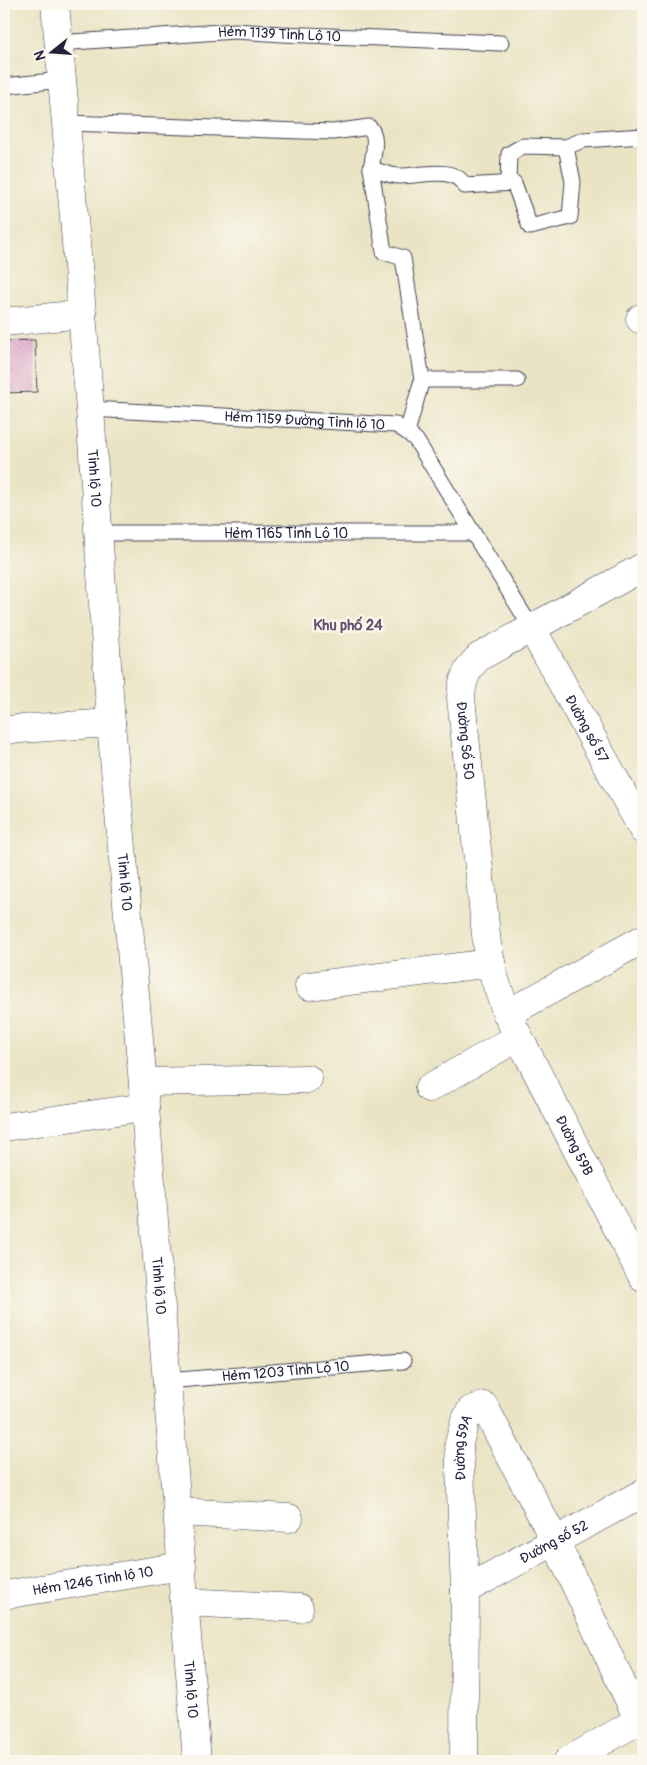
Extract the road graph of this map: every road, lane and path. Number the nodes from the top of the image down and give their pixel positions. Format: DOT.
graph roads {
  1 [pos="55,4"];
  2 [pos="58,43"];
  3 [pos="501,43"];
  4 [pos="62,80"];
  5 [pos="4,86"];
  6 [pos="66,123"];
  7 [pos="643,136"];
  8 [pos="566,147"];
  9 [pos="372,168"];
  10 [pos="508,182"];
  11 [pos="82,314"];
  12 [pos="4,322"];
  13 [pos="422,380"];
  14 [pos="517,380"];
  15 [pos="90,410"];
  16 [pos="407,432"];
  17 [pos="98,533"];
  18 [pos="473,533"];
  19 [pos="643,567"];
  20 [pos="531,627"];
  21 [pos="111,723"];
  22 [pos="4,730"];
  23 [pos="641,819"];
  24 [pos="643,939"];
  25 [pos="491,963"];
  26 [pos="309,986"];
  27 [pos="513,1025"];
  28 [pos="308,1079"];
  29 [pos="428,1088"];
  30 [pos="144,1094"];
  31 [pos="4,1127"];
  32 [pos="643,1278"];
  33 [pos="403,1361"];
  34 [pos="167,1381"];
  35 [pos="643,1493"];
  36 [pos="178,1512"];
  37 [pos="289,1518"];
  38 [pos="556,1541"];
  39 [pos="182,1566"];
  40 [pos="465,1590"];
  41 [pos="4,1595"];
  42 [pos="184,1602"];
  43 [pos="299,1608"];
  44 [pos="641,1719"];
  45 [pos="196,1761"];
  46 [pos="464,1761"];
  47 [pos="568,1761"];
  1 -- 2 [label="street, Tỉnh lộ 10"];
  2 -- 3 [label="lane, Hẻm 1139 Tỉnh Lộ 10"];
  2 -- 4 [label="street, Tỉnh lộ 10"];
  4 -- 5 [label="lane"];
  4 -- 6 [label="street, Tỉnh lộ 10"];
  6 -- 9 [label="lane"];
  6 -- 11 [label="street, Tỉnh lộ 10"];
  7 -- 8 [label="lane"];
  8 -- 10 [label="lane"];
  8 -- 10 [label="lane"];
  9 -- 10 [label="lane"];
  9 -- 13 [label="lane"];
  11 -- 12 [label="street"];
  11 -- 15 [label="street, Tỉnh lộ 10"];
  13 -- 14 [label="lane"];
  13 -- 16 [label="lane"];
  15 -- 16 [label="lane, Hẻm 1159 Đường Tỉnh lộ 10"];
  15 -- 17 [label="street, Tỉnh lộ 10"];
  16 -- 18 [label="lane"];
  17 -- 18 [label="lane, Hẻm 1165 Tỉnh Lộ 10"];
  17 -- 21 [label="street, Tỉnh lộ 10"];
  18 -- 20 [label="lane"];
  19 -- 20 [label="street, Đường Số 50"];
  20 -- 23 [label="street, Đường số 57"];
  20 -- 25 [label="street, Đường Số 50"];
  21 -- 22 [label="street"];
  21 -- 30 [label="street, Tỉnh lộ 10"];
  24 -- 27 [label="street"];
  25 -- 26 [label="street"];
  25 -- 27 [label="street, Đường Số 50"];
  27 -- 29 [label="street"];
  27 -- 32 [label="street, Đường 59B"];
  28 -- 30 [label="street"];
  30 -- 31 [label="street"];
  30 -- 34 [label="street, Tỉnh lộ 10"];
  33 -- 34 [label="lane, Hẻm 1203 Tỉnh Lộ 10"];
  34 -- 36 [label="street, Tỉnh lộ 10"];
  35 -- 38 [label="street, Đường số 52"];
  36 -- 37 [label="street"];
  36 -- 39 [label="street, Tỉnh lộ 10"];
  38 -- 40 [label="street, Đường số 52"];
  38 -- 40 [label="street, Đường 59A"];
  38 -- 44 [label="street, Đường 59A"];
  39 -- 41 [label="street, Hẻm 1246 Tỉnh lộ 10"];
  39 -- 42 [label="street, Tỉnh lộ 10"];
  40 -- 46 [label="street, Đường 59A"];
  42 -- 43 [label="street"];
  42 -- 45 [label="street, Tỉnh lộ 10"];
  44 -- 47 [label="street"];
}
